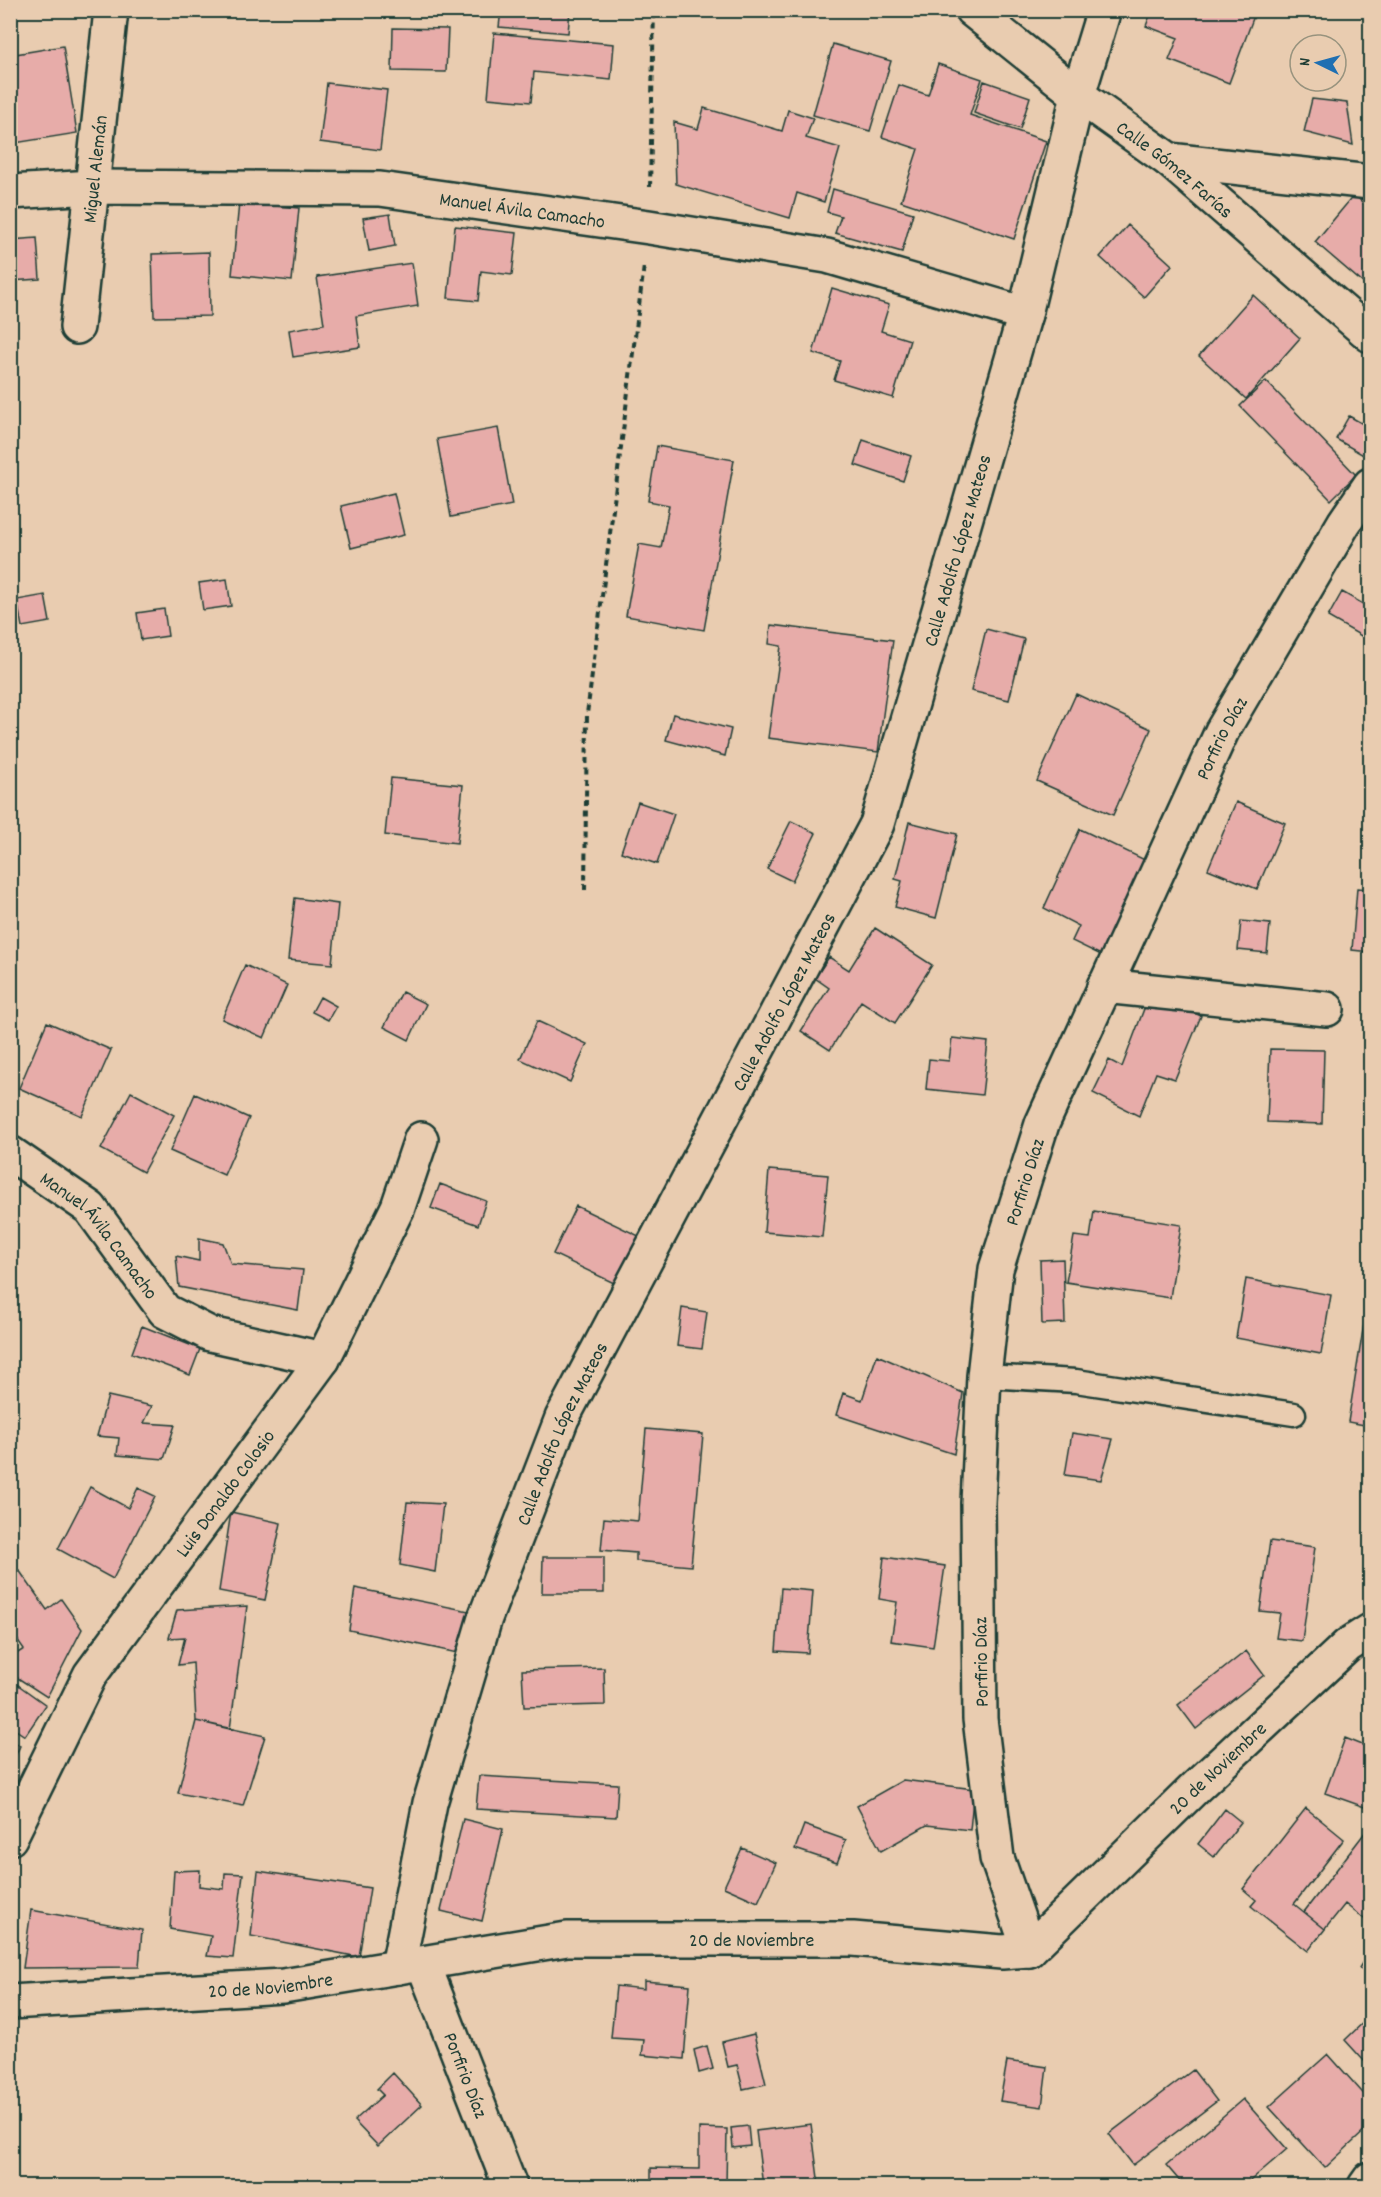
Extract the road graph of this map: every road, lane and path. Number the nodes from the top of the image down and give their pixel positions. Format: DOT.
graph roads {
  1 [pos="111,10"];
  2 [pos="654,10"];
  3 [pos="972,10"];
  4 [pos="1104,10"];
  5 [pos="1078,95"];
  6 [pos="1169,160"];
  7 [pos="1371,182"];
  8 [pos="93,187"];
  9 [pos="10,192"];
  10 [pos="649,227"];
  11 [pos="1025,314"];
  12 [pos="77,327"];
  13 [pos="1371,335"];
  14 [pos="1371,485"];
  15 [pos="585,890"];
  16 [pos="1104,986"];
  17 [pos="1327,1009"];
  18 [pos="421,1139"];
  19 [pos="10,1153"];
  20 [pos="323,1359"];
  21 [pos="984,1376"];
  22 [pos="1294,1414"];
  23 [pos="1371,1631"];
  24 [pos="10,1838"];
  25 [pos="1029,1950"];
  26 [pos="411,1965"];
  27 [pos="10,2002"];
  28 [pos="1371,2179"];
  29 [pos="510,2187"];
  30 [pos="1365,2187"];
  1 -- 8 [label="street, Miguel Alemán"];
  2 -- 10 [label="path"];
  3 -- 5 [label="street, Calle Gómez Farías"];
  4 -- 5 [label="street, Calle Adolfo López Mateos"];
  5 -- 6 [label="street, Calle Gómez Farías"];
  5 -- 11 [label="street, Calle Adolfo López Mateos"];
  6 -- 7 [label="street"];
  6 -- 13 [label="street, Calle Gómez Farías"];
  8 -- 9 [label="street, Manuel Ávila Camacho"];
  8 -- 10 [label="street, Manuel Ávila Camacho"];
  8 -- 12 [label="street, Miguel Alemán"];
  10 -- 11 [label="street, Manuel Ávila Camacho"];
  10 -- 15 [label="path"];
  11 -- 26 [label="street, Calle Adolfo López Mateos"];
  14 -- 16 [label="street, Porfirio Díaz"];
  16 -- 17 [label="street"];
  16 -- 21 [label="street, Porfirio Díaz"];
  18 -- 20 [label="street, Luis Donaldo Colosio"];
  19 -- 20 [label="street, Manuel Ávila Camacho"];
  20 -- 24 [label="street, Luis Donaldo Colosio"];
  21 -- 22 [label="lane"];
  21 -- 25 [label="street, Porfirio Díaz"];
  23 -- 25 [label="street, 20 de Noviembre"];
  25 -- 26 [label="street, 20 de Noviembre"];
  26 -- 27 [label="street, 20 de Noviembre"];
  26 -- 29 [label="street, Porfirio Díaz"];
  28 -- 30 [label="street"];
}
